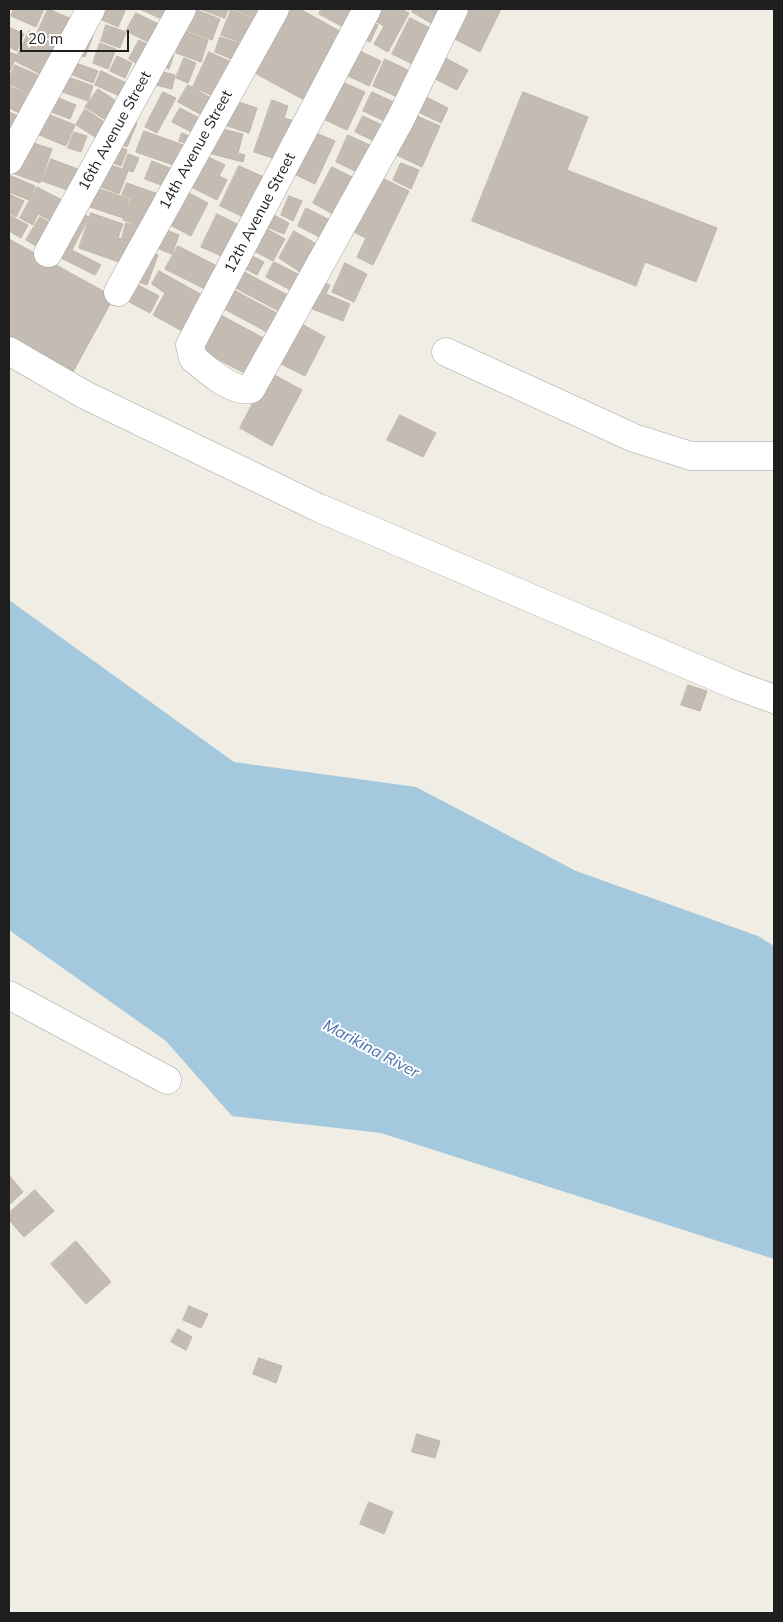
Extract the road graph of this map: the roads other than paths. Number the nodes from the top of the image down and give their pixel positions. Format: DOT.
graph roads {
  1 [pos="91,9"];
  2 [pos="182,9"];
  3 [pos="275,9"];
  4 [pos="367,9"];
  5 [pos="454,9"];
  6 [pos="9,160"];
  7 [pos="48,253"];
  8 [pos="118,292"];
  9 [pos="9,350"];
  10 [pos="446,352"];
  11 [pos="774,456"];
  12 [pos="774,699"];
  13 [pos="9,995"];
  14 [pos="167,1080"];
  1 -- 6 [label="street"];
  2 -- 7 [label="street, 16th Avenue Street"];
  3 -- 8 [label="street, 14th Avenue Street"];
  4 -- 5 [label="street, 12th Avenue Street"];
  9 -- 12 [label="street"];
  10 -- 11 [label="street"];
  13 -- 14 [label="street"];
}
